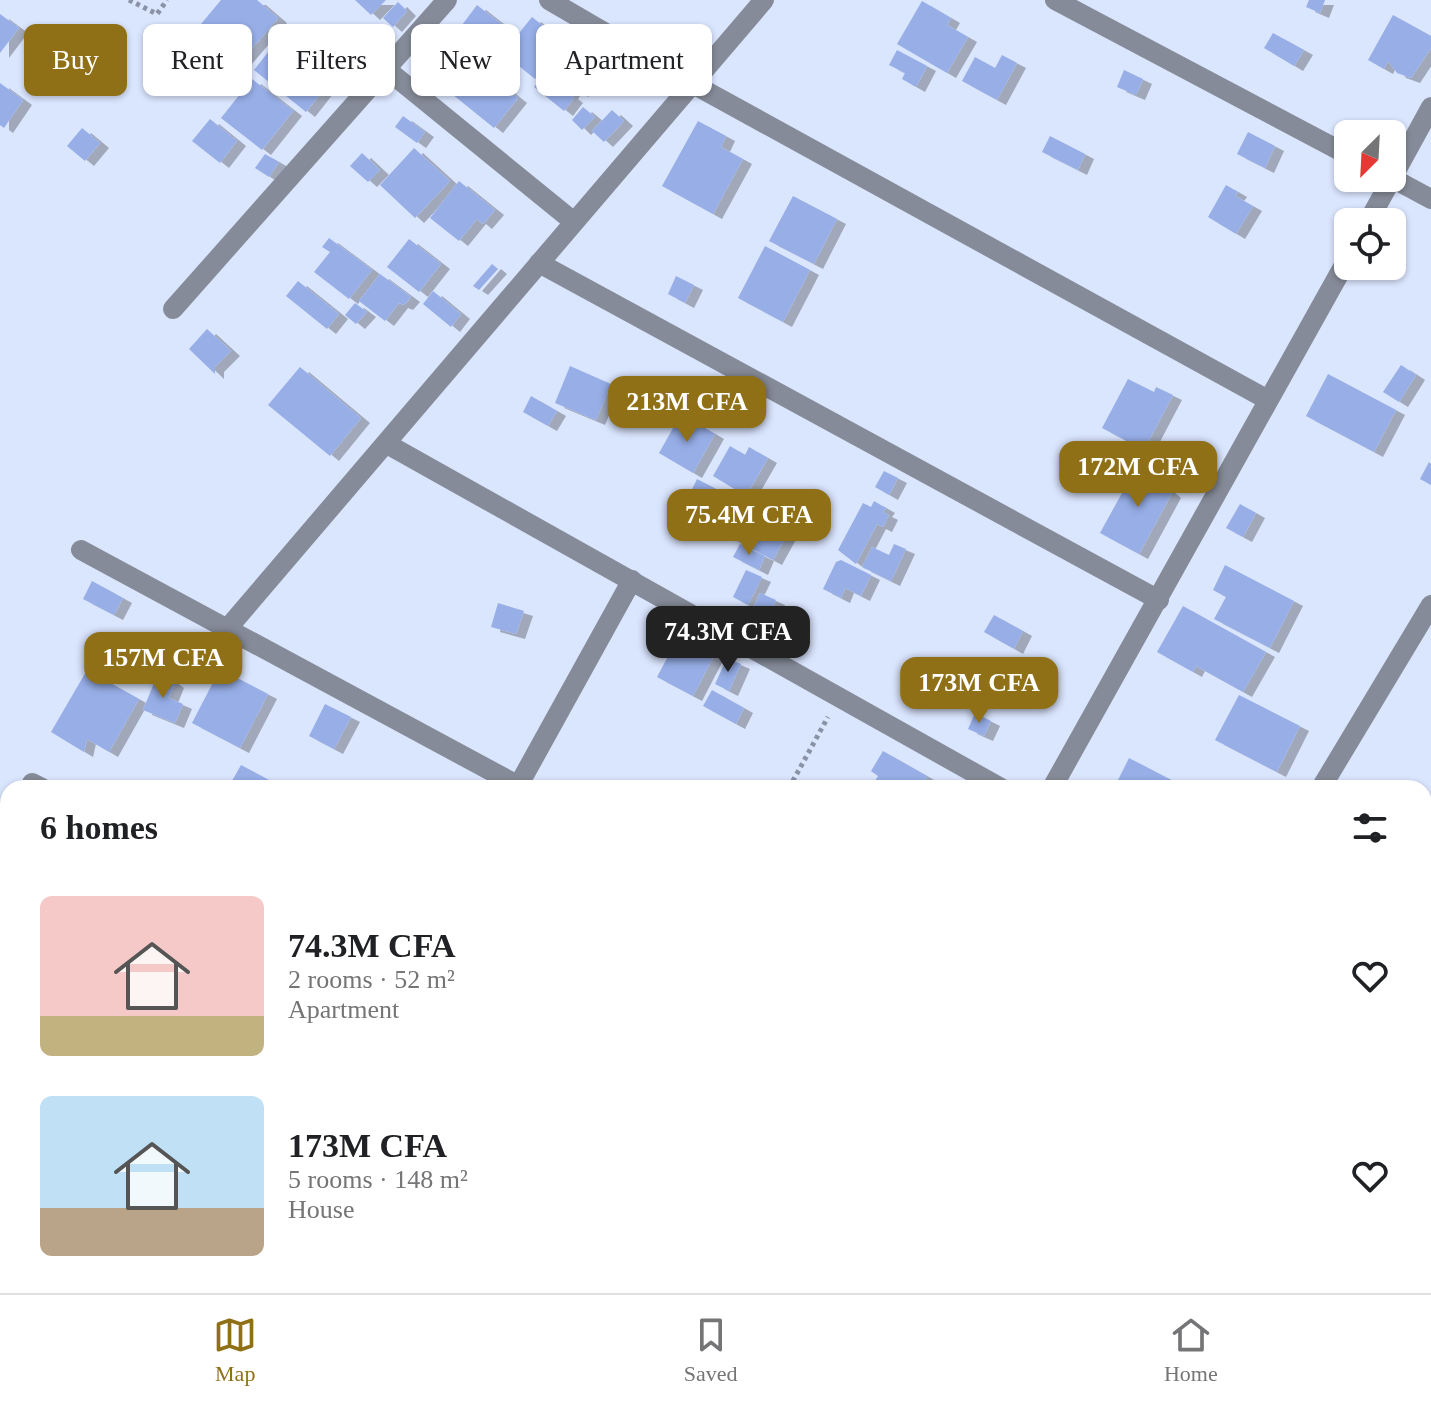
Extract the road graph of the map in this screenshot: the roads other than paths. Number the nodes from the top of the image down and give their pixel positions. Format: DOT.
graph roads {
  1 [pos="447,0"];
  2 [pos="549,0"];
  3 [pos="764,0"];
  4 [pos="1055,0"];
  5 [pos="590,24"];
  6 [pos="395,59"];
  7 [pos="712,62"];
  8 [pos="395,76"];
  9 [pos="712,94"];
  10 [pos="362,96"];
  11 [pos="683,96"];
  12 [pos="1431,107"];
  13 [pos="1334,148"];
  14 [pos="1406,153"];
  15 [pos="1406,186"];
  16 [pos="1431,199"];
  17 [pos="574,222"];
  18 [pos="539,263"];
  19 [pos="1336,280"];
  20 [pos="173,309"];
  21 [pos="1268,400"];
  22 [pos="387,444"];
  23 [pos="81,550"];
  24 [pos="632,580"];
  25 [pos="1159,600"];
  26 [pos="1431,605"];
  27 [pos="227,629"];
  28 [pos="505,780"];
  29 [pos="522,780"];
  30 [pos="987,780"];
  31 [pos="1057,780"];
  32 [pos="1326,780"];
  1 -- 6 [label="street"];
  2 -- 5 [label="street"];
  3 -- 7 [label="street"];
  4 -- 13 [label="street"];
  8 -- 17 [label="street"];
  9 -- 21 [label="street"];
  10 -- 20 [label="street"];
  11 -- 17 [label="street"];
  12 -- 14 [label="street"];
  15 -- 16 [label="street"];
  17 -- 18 [label="street"];
  18 -- 22 [label="street"];
  18 -- 25 [label="street"];
  19 -- 21 [label="street"];
  21 -- 25 [label="street"];
  22 -- 24 [label="street"];
  22 -- 27 [label="street"];
  23 -- 27 [label="street"];
  24 -- 29 [label="street"];
  24 -- 30 [label="street"];
  25 -- 31 [label="street"];
  26 -- 32 [label="street"];
  27 -- 28 [label="street"];
}
